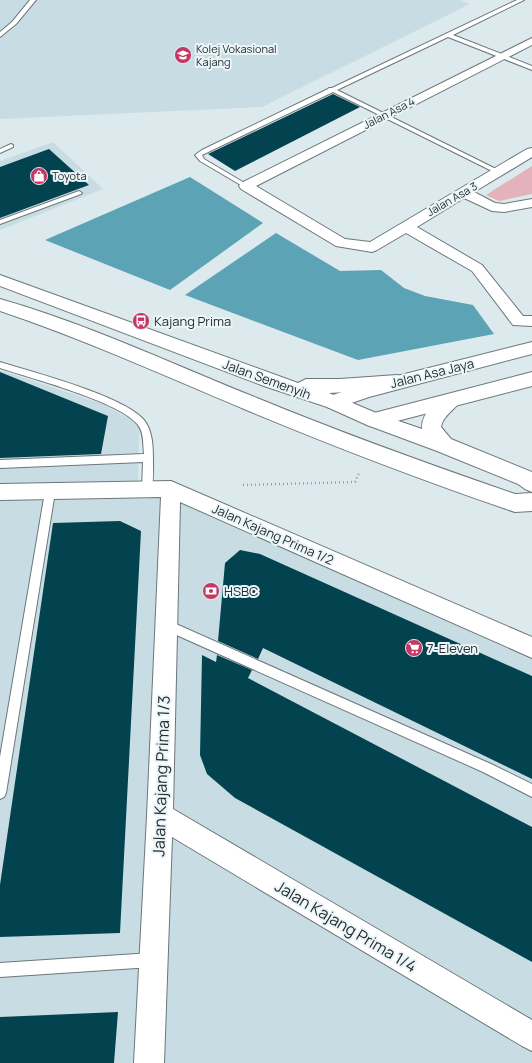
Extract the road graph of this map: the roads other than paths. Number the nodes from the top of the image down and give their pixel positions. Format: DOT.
graph roads {
  1 [pos="33,0"];
  2 [pos="521,0"];
  3 [pos="0,35"];
  4 [pos="449,35"];
  5 [pos="532,41"];
  6 [pos="502,56"];
  7 [pos="532,68"];
  8 [pos="331,89"];
  9 [pos="384,116"];
  10 [pos="11,146"];
  11 [pos="0,151"];
  12 [pos="532,152"];
  13 [pos="498,172"];
  14 [pos="246,186"];
  15 [pos="463,192"];
  16 [pos="79,193"];
  17 [pos="532,203"];
  18 [pos="0,222"];
  19 [pos="405,226"];
  20 [pos="0,280"];
  21 [pos="0,305"];
  22 [pos="0,315"];
  23 [pos="48,320"];
  24 [pos="530,321"];
  25 [pos="532,348"];
  26 [pos="0,365"];
  27 [pos="532,379"];
  28 [pos="271,381"];
  29 [pos="397,382"];
  30 [pos="451,400"];
  31 [pos="334,402"];
  32 [pos="287,419"];
  33 [pos="374,420"];
  34 [pos="344,424"];
  35 [pos="444,445"];
  36 [pos="383,456"];
  37 [pos="148,458"];
  38 [pos="0,464"];
  39 [pos="532,483"];
  40 [pos="147,489"];
  41 [pos="171,489"];
  42 [pos="0,492"];
  43 [pos="50,492"];
  44 [pos="532,502"];
  45 [pos="167,625"];
  46 [pos="532,648"];
  47 [pos="532,791"];
  48 [pos="0,793"];
  49 [pos="160,816"];
  50 [pos="154,960"];
  51 [pos="0,970"];
  52 [pos="532,1036"];
  53 [pos="149,1063"];
  1 -- 3 [label="lane"];
  2 -- 4 [label="lane"];
  4 -- 6 [label="lane"];
  4 -- 8 [label="lane"];
  5 -- 6 [label="street, Jalan Asa 4"];
  6 -- 7 [label="lane"];
  6 -- 9 [label="street, Jalan Asa 4"];
  8 -- 9 [label="lane"];
  8 -- 14 [label="lane"];
  9 -- 13 [label="lane"];
  9 -- 14 [label="street, Jalan Asa 4"];
  10 -- 11 [label="lane"];
  12 -- 13 [label="street, Jalan Asa 3"];
  13 -- 15 [label="street, Jalan Asa 3"];
  14 -- 19 [label="street, Jalan Asa 3"];
  15 -- 17 [label="street"];
  15 -- 19 [label="street, Jalan Asa 3"];
  16 -- 18 [label="lane"];
  19 -- 24 [label="street"];
  20 -- 28 [label="main road, Jalan Semenyih"];
  21 -- 23 [label="main road, Jalan Semenyih"];
  22 -- 23 [label="main road"];
  23 -- 32 [label="main road, Jalan Semenyih"];
  25 -- 29 [label="main road, Jalan Asa Jaya"];
  26 -- 37 [label="lane"];
  27 -- 30 [label="main road"];
  28 -- 29 [label="main road"];
  28 -- 31 [label="main road, Jalan Semenyih"];
  29 -- 31 [label="main road, Jalan Asa Jaya"];
  30 -- 33 [label="main road"];
  30 -- 35 [label="main road"];
  31 -- 33 [label="main road, Jalan Semenyih"];
  31 -- 34 [label="main road"];
  32 -- 34 [label="main road"];
  32 -- 36 [label="main road, Jalan Semenyih"];
  33 -- 34 [label="main road"];
  33 -- 35 [label="main road, Jalan Semenyih"];
  34 -- 36 [label="main road"];
  35 -- 39 [label="main road, Jalan Semenyih"];
  36 -- 44 [label="main road, Jalan Semenyih"];
  37 -- 38 [label="lane"];
  37 -- 40 [label="lane"];
  40 -- 41 [label="street, Jalan Kajang Prima 1/2"];
  40 -- 43 [label="street, Jalan Kajang Prima 1/2"];
  41 -- 45 [label="street, Jalan Kajang Prima 1/3"];
  41 -- 46 [label="street, Jalan Kajang Prima 1/2"];
  42 -- 43 [label="street, Jalan Kajang Prima 1/2"];
  43 -- 48 [label="lane"];
  45 -- 47 [label="lane"];
  45 -- 49 [label="street, Jalan Kajang Prima 1/3"];
  49 -- 50 [label="street, Jalan Kajang Prima 1/3"];
  49 -- 52 [label="street, Jalan Kajang Prima 1/4"];
  50 -- 51 [label="lane"];
  50 -- 53 [label="street, Jalan Kajang Prima 1/3"];
}
